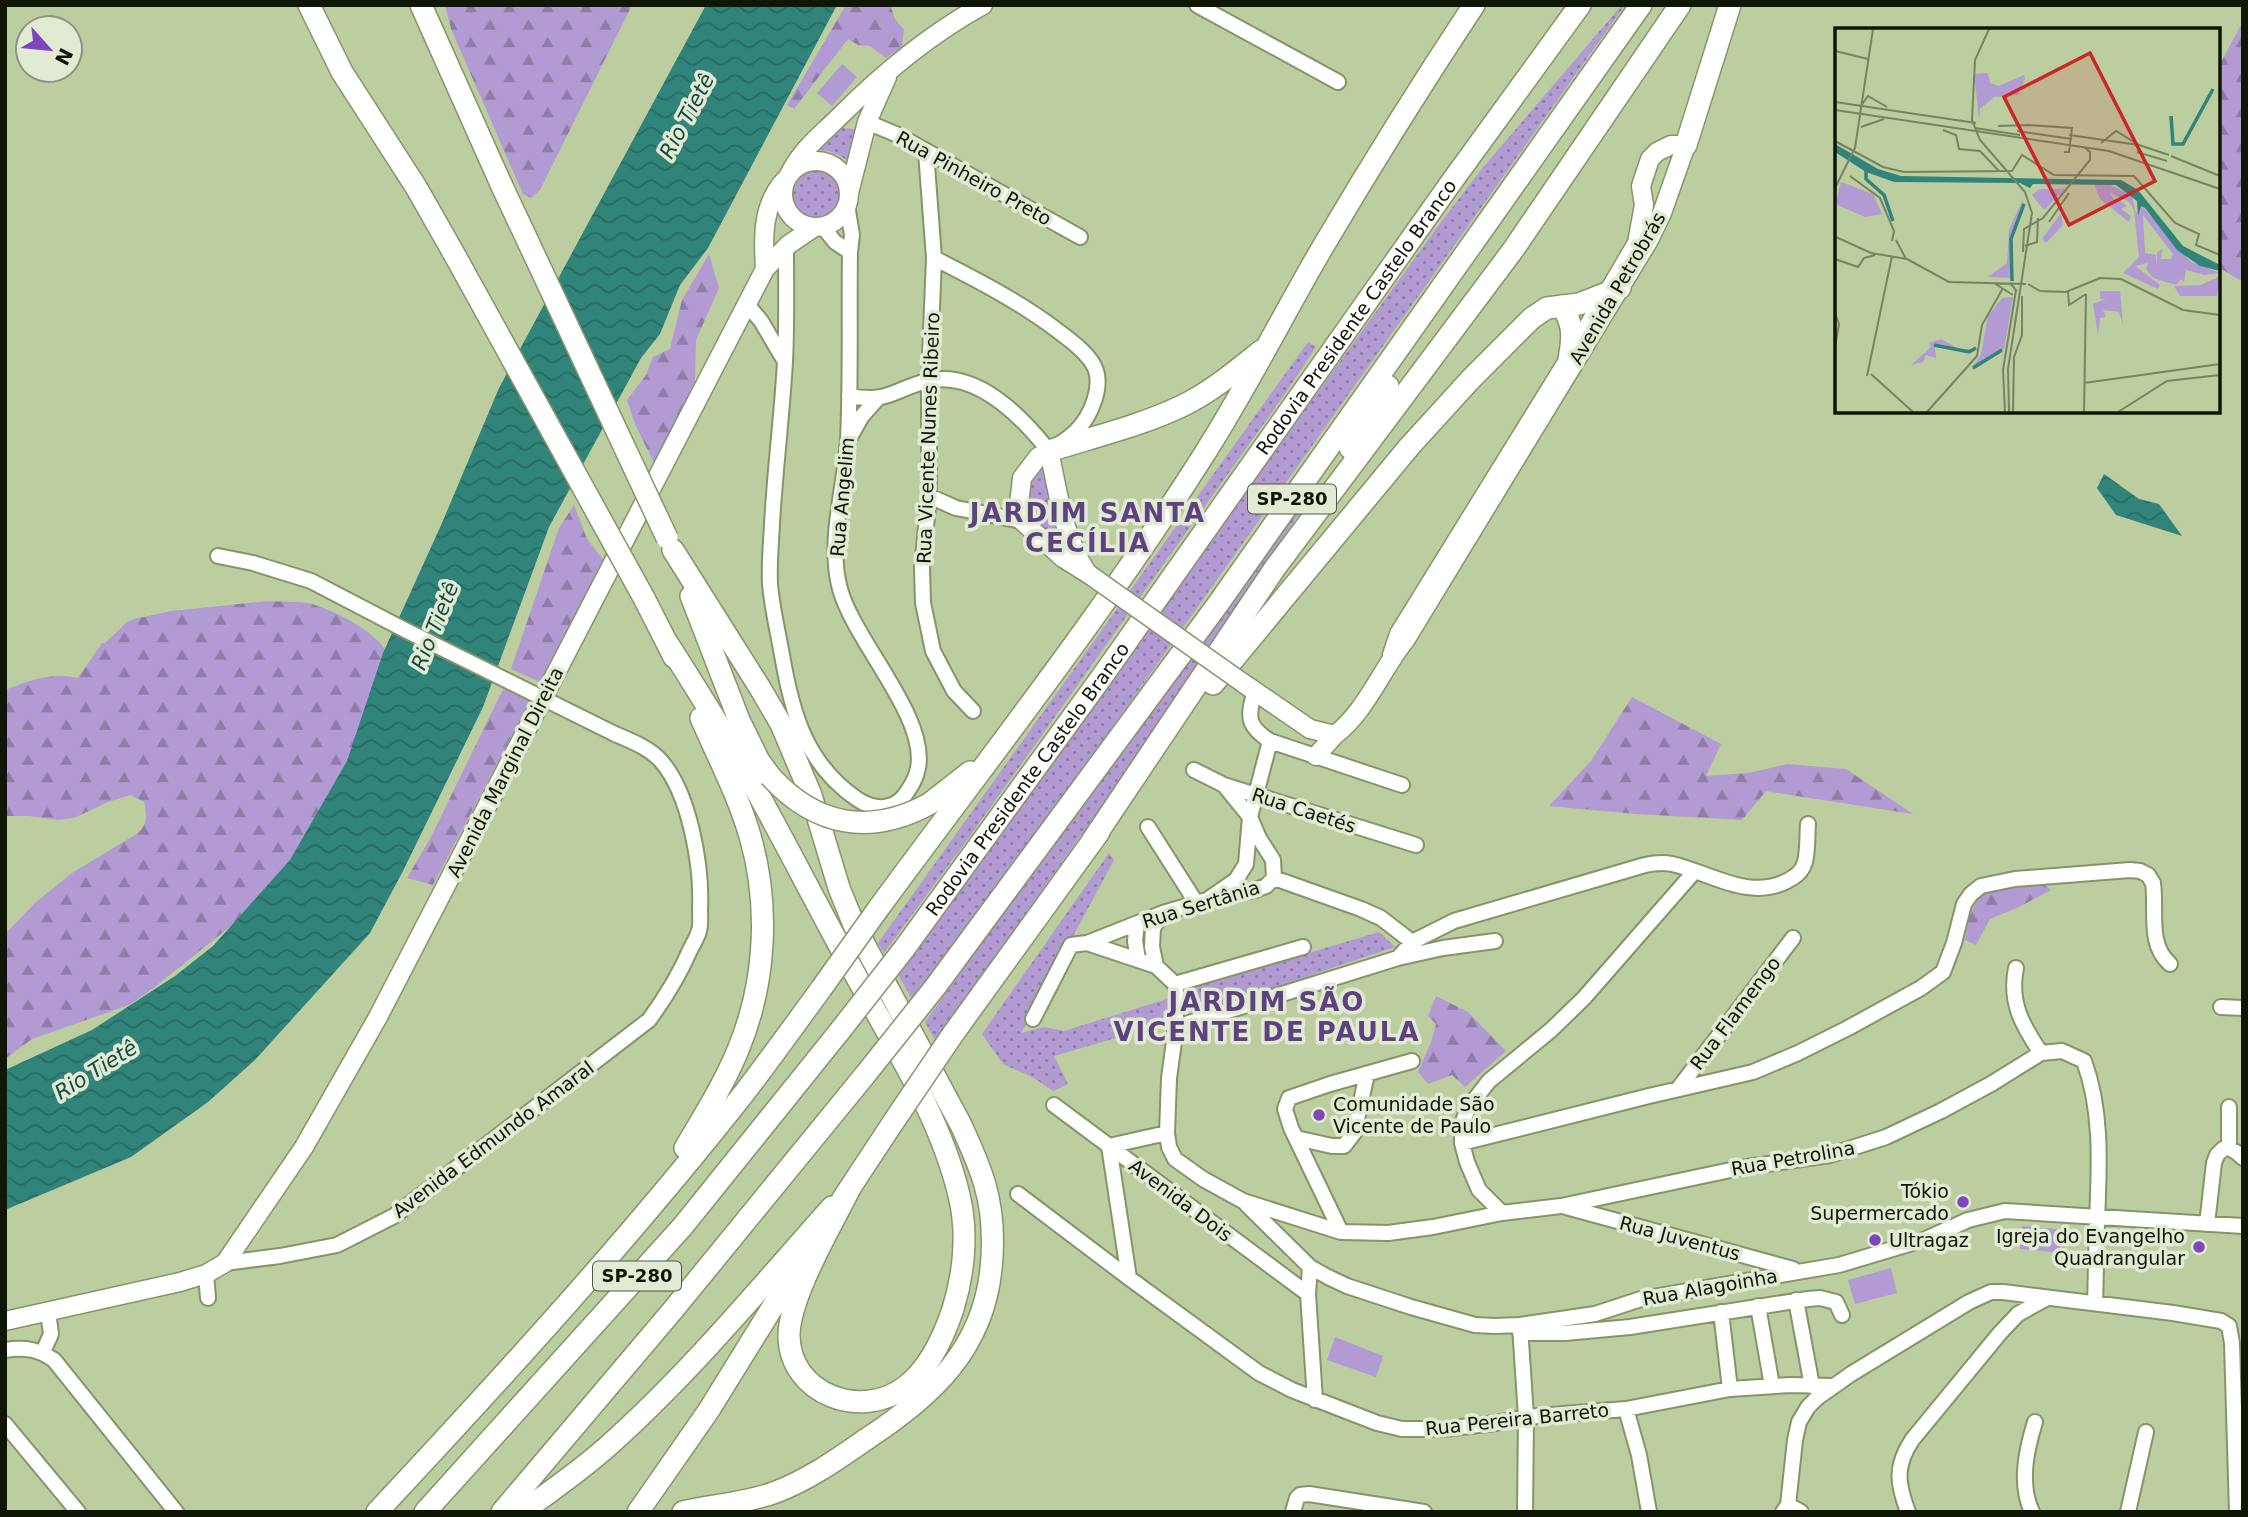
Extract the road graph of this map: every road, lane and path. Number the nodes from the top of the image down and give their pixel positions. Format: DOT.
graph roads {
  1 [pos="309,5"];
  2 [pos="421,5"];
  3 [pos="983,5"];
  4 [pos="1197,5"];
  5 [pos="1474,5"];
  6 [pos="1580,5"];
  7 [pos="1640,5"];
  8 [pos="1680,5"];
  9 [pos="1730,5"];
  10 [pos="888,74"];
  11 [pos="1338,82"];
  12 [pos="840,116"];
  13 [pos="867,122"];
  14 [pos="1686,145"];
  15 [pos="926,152"];
  16 [pos="788,176"];
  17 [pos="1504,198"];
  18 [pos="848,199"];
  19 [pos="818,227"];
  20 [pos="1080,237"];
  21 [pos="786,247"];
  22 [pos="850,253"];
  23 [pos="934,258"];
  24 [pos="765,269"];
  25 [pos="786,291"];
  26 [pos="1614,291"];
  27 [pos="747,303"];
  28 [pos="1562,306"];
  29 [pos="1269,346"];
  30 [pos="1569,359"];
  31 [pos="785,361"];
  32 [pos="929,380"];
  33 [pos="956,381"];
  34 [pos="911,387"];
  35 [pos="849,396"];
  36 [pos="878,398"];
  37 [pos="929,400"];
  38 [pos="848,441"];
  39 [pos="1049,451"];
  40 [pos="929,496"];
  41 [pos="1022,521"];
  42 [pos="1068,535"];
  43 [pos="670,544"];
  44 [pos="1052,548"];
  45 [pos="218,556"];
  46 [pos="1275,568"];
  47 [pos="1088,573"];
  48 [pos="665,638"];
  49 [pos="1392,655"];
  50 [pos="1249,687"];
  51 [pos="974,711"];
  52 [pos="1023,714"];
  53 [pos="1310,729"];
  54 [pos="1335,735"];
  55 [pos="1270,741"];
  56 [pos="1316,756"];
  57 [pos="1194,770"];
  58 [pos="1224,785"];
  59 [pos="1402,785"];
  60 [pos="1256,794"];
  61 [pos="1250,817"];
  62 [pos="1808,824"];
  63 [pos="1148,827"];
  64 [pos="1092,841"];
  65 [pos="1416,845"];
  66 [pos="1694,872"];
  67 [pos="1273,878"];
  68 [pos="1202,902"];
  69 [pos="1163,913"];
  70 [pos="1137,924"];
  71 [pos="1793,938"];
  72 [pos="1412,942"];
  73 [pos="1495,942"];
  74 [pos="1087,943"];
  75 [pos="1303,947"];
  76 [pos="1398,958"];
  77 [pos="1139,959"];
  78 [pos="2170,964"];
  79 [pos="1156,966"];
  80 [pos="2017,968"];
  81 [pos="1175,984"];
  82 [pos="2221,1007"];
  83 [pos="2243,1008"];
  84 [pos="1033,1019"];
  85 [pos="1176,1027"];
  86 [pos="2041,1053"];
  87 [pos="1412,1061"];
  88 [pos="1367,1073"];
  89 [pos="1678,1089"];
  90 [pos="1054,1105"];
  91 [pos="2229,1107"];
  92 [pos="1167,1133"];
  93 [pos="1296,1138"];
  94 [pos="1462,1143"];
  95 [pos="1109,1146"];
  96 [pos="2229,1148"];
  97 [pos="2243,1158"];
  98 [pos="850,1188"];
  99 [pos="1018,1194"];
  100 [pos="1243,1201"];
  101 [pos="1561,1206"];
  102 [pos="647,1210"];
  103 [pos="1502,1213"];
  104 [pos="2097,1217"];
  105 [pos="2207,1224"];
  106 [pos="2243,1226"];
  107 [pos="1341,1232"];
  108 [pos="225,1263"];
  109 [pos="1310,1267"];
  110 [pos="1799,1271"];
  111 [pos="206,1274"];
  112 [pos="1129,1278"];
  113 [pos="1308,1294"];
  114 [pos="2050,1297"];
  115 [pos="208,1298"];
  116 [pos="1796,1300"];
  117 [pos="2095,1303"];
  118 [pos="1758,1306"];
  119 [pos="48,1312"];
  120 [pos="1721,1312"];
  121 [pos="1595,1314"];
  122 [pos="1842,1315"];
  123 [pos="5,1321"];
  124 [pos="2236,1326"];
  125 [pos="1520,1329"];
  126 [pos="1598,1330"];
  127 [pos="5,1350"];
  128 [pos="43,1352"];
  129 [pos="1772,1386"];
  130 [pos="1812,1386"];
  131 [pos="1832,1387"];
  132 [pos="1730,1389"];
  133 [pos="1315,1400"];
  134 [pos="1626,1409"];
  135 [pos="1526,1417"];
  136 [pos="2035,1422"];
  137 [pos="5,1424"];
  138 [pos="2146,1432"];
  139 [pos="1791,1510"];
  140 [pos="78,1512"];
  141 [pos="176,1512"];
  142 [pos="377,1512"];
  143 [pos="425,1512"];
  144 [pos="502,1512"];
  145 [pos="522,1512"];
  146 [pos="638,1512"];
  147 [pos="683,1512"];
  148 [pos="1293,1512"];
  149 [pos="1424,1512"];
  150 [pos="1525,1512"];
  151 [pos="1649,1512"];
  152 [pos="1908,1512"];
  153 [pos="2032,1512"];
  154 [pos="2128,1512"];
  155 [pos="2237,1512"];
  1 -- 48 [label="highway, bridge"];
  2 -- 43 [label="highway, bridge"];
  3 -- 10 [label="main road, Avenida Marginal Direita"];
  4 -- 11 [label="street"];
  5 -- 29 [label="highway"];
  6 -- 143 [label="highway, Rodovia Presidente Castelo Branco / SP-280, bridge"];
  7 -- 17 [label="highway, SP-280"];
  8 -- 46 [label="highway"];
  9 -- 14 [label="highway"];
  10 -- 12 [label="main road, Avenida Marginal Direita"];
  10 -- 13 [label="main road"];
  12 -- 13 [label="main road"];
  12 -- 16 [label="main road, Avenida Marginal Direita"];
  13 -- 15 [label="street, Rua Pinheiro Preto"];
  13 -- 18 [label="main road"];
  14 -- 26 [label="main road, Avenida Petrobrás"];
  14 -- 26 [label="main road, Avenida Petrobrás"];
  15 -- 20 [label="street, Rua Pinheiro Preto"];
  15 -- 23 [label="street, Rua Vicente Nunes Ribeiro"];
  16 -- 18 [label="main road"];
  16 -- 19 [label="main road"];
  16 -- 24 [label="main road, Avenida Marginal Direita"];
  17 -- 46 [label="highway"];
  17 -- 144 [label="highway, SP-280, bridge"];
  18 -- 19 [label="main road"];
  18 -- 22 [label="street, Rua Angelim"];
  19 -- 21 [label="main road, Avenida Marginal Direita"];
  19 -- 22 [label="street"];
  21 -- 24 [label="main road, Avenida Marginal Direita"];
  21 -- 25 [label="street"];
  22 -- 35 [label="street, Rua Angelim"];
  23 -- 32 [label="street, Rua Vicente Nunes Ribeiro"];
  23 -- 39 [label="street"];
  24 -- 25 [label="street"];
  24 -- 27 [label="main road, Avenida Marginal Direita"];
  25 -- 31 [label="street"];
  26 -- 28 [label="highway"];
  26 -- 30 [label="main road, Avenida Petrobrás"];
  26 -- 49 [label="main road, Avenida Petrobrás"];
  27 -- 31 [label="street"];
  27 -- 108 [label="main road, Avenida Marginal Direita"];
  28 -- 30 [label="highway"];
  28 -- 64 [label="highway"];
  29 -- 39 [label="highway"];
  29 -- 52 [label="highway"];
  30 -- 49 [label="main road, Avenida Petrobrás"];
  31 -- 38 [label="street, Rua Angelim"];
  32 -- 33 [label="street"];
  32 -- 34 [label="street"];
  32 -- 37 [label="street, Rua Vicente Nunes Ribeiro"];
  33 -- 37 [label="street"];
  33 -- 39 [label="street"];
  34 -- 36 [label="street"];
  34 -- 37 [label="street"];
  35 -- 36 [label="street"];
  35 -- 38 [label="street, Rua Angelim"];
  36 -- 38 [label="street"];
  37 -- 40 [label="street, Rua Vicente Nunes Ribeiro"];
  39 -- 41 [label="main road"];
  39 -- 42 [label="main road"];
  40 -- 41 [label="street"];
  40 -- 51 [label="street, Rua Vicente Nunes Ribeiro"];
  41 -- 44 [label="main road"];
  42 -- 44 [label="main road"];
  42 -- 47 [label="main road"];
  43 -- 52 [label="highway, bridge"];
  43 -- 147 [label="highway"];
  44 -- 47 [label="main road"];
  45 -- 108 [label="street, Avenida Edmundo Amaral, bridge"];
  46 -- 64 [label="highway"];
  47 -- 50 [label="main road, bridge"];
  48 -- 98 [label="highway"];
  48 -- 102 [label="highway"];
  49 -- 54 [label="main road, Avenida Petrobrás"];
  50 -- 53 [label="main road"];
  50 -- 55 [label="street"];
  52 -- 102 [label="highway, bridge"];
  53 -- 54 [label="main road"];
  53 -- 56 [label="main road"];
  54 -- 56 [label="main road, Avenida Petrobrás"];
  55 -- 56 [label="street"];
  55 -- 60 [label="street"];
  56 -- 59 [label="street"];
  57 -- 58 [label="street, Rua Caetés"];
  58 -- 60 [label="street, Rua Caetés"];
  58 -- 61 [label="street, Rua Sertânia"];
  60 -- 61 [label="street"];
  60 -- 65 [label="street, Rua Caetés"];
  61 -- 67 [label="street, Rua Sertânia"];
  61 -- 68 [label="street"];
  62 -- 66 [label="street"];
  63 -- 68 [label="street"];
  64 -- 98 [label="highway, bridge"];
  66 -- 72 [label="street"];
  66 -- 94 [label="street"];
  67 -- 68 [label="street, Rua Sertânia"];
  67 -- 72 [label="street, Rua Sertânia"];
  68 -- 69 [label="street, Rua Sertânia"];
  69 -- 70 [label="street, Rua Sertânia"];
  69 -- 79 [label="street"];
  70 -- 74 [label="street, Rua Sertânia"];
  70 -- 77 [label="street"];
  71 -- 89 [label="street, Rua Flamengo"];
  72 -- 76 [label="street"];
  73 -- 76 [label="street"];
  74 -- 77 [label="street"];
  74 -- 84 [label="street, Rua Sertânia"];
  75 -- 81 [label="street"];
  76 -- 85 [label="street"];
  77 -- 79 [label="street"];
  78 -- 89 [label="street"];
  79 -- 81 [label="street"];
  80 -- 86 [label="street"];
  81 -- 85 [label="street"];
  82 -- 83 [label="street"];
  85 -- 92 [label="street"];
  86 -- 101 [label="street, Rua Petrolina"];
  86 -- 104 [label="street"];
  87 -- 88 [label="street"];
  88 -- 93 [label="street"];
  88 -- 93 [label="street"];
  89 -- 94 [label="street"];
  90 -- 95 [label="street, Avenida Dois"];
  91 -- 96 [label="street"];
  92 -- 95 [label="street"];
  92 -- 100 [label="street"];
  93 -- 107 [label="street"];
  94 -- 103 [label="street"];
  95 -- 112 [label="street"];
  95 -- 113 [label="street, Avenida Dois"];
  96 -- 97 [label="street"];
  96 -- 105 [label="street"];
  98 -- 145 [label="highway"];
  98 -- 146 [label="highway"];
  99 -- 112 [label="street, Rua Pereira Barreto"];
  100 -- 107 [label="street, Rua Petrolina"];
  100 -- 109 [label="street, Rua Alagoinha"];
  101 -- 103 [label="street, Rua Petrolina"];
  101 -- 110 [label="street, Rua Juventus"];
  102 -- 142 [label="highway"];
  103 -- 107 [label="street, Rua Petrolina"];
  104 -- 105 [label="street, Rua Alagoinha"];
  104 -- 110 [label="street, Rua Alagoinha"];
  104 -- 117 [label="street"];
  105 -- 106 [label="street, Rua Alagoinha"];
  108 -- 111 [label="main road, Avenida Edmundo Amaral"];
  109 -- 113 [label="street"];
  109 -- 125 [label="street, Rua Alagoinha"];
  110 -- 121 [label="street, Rua Alagoinha"];
  111 -- 115 [label="street"];
  111 -- 119 [label="main road, Avenida Edmundo Amaral"];
  112 -- 133 [label="street, Rua Pereira Barreto"];
  113 -- 133 [label="street"];
  114 -- 117 [label="street"];
  114 -- 131 [label="street"];
  114 -- 152 [label="street"];
  116 -- 118 [label="street"];
  116 -- 122 [label="street"];
  116 -- 130 [label="street"];
  117 -- 124 [label="street"];
  118 -- 120 [label="street"];
  118 -- 129 [label="street"];
  119 -- 123 [label="main road, Avenida Edmundo Amaral"];
  119 -- 128 [label="street"];
  120 -- 126 [label="street"];
  120 -- 132 [label="street"];
  121 -- 125 [label="street, Rua Alagoinha"];
  121 -- 126 [label="street"];
  124 -- 155 [label="street"];
  125 -- 126 [label="street"];
  125 -- 135 [label="street"];
  127 -- 128 [label="street"];
  128 -- 141 [label="street"];
  129 -- 130 [label="street, Rua Pereira Barreto"];
  129 -- 132 [label="street, Rua Pereira Barreto"];
  130 -- 131 [label="street, Rua Pereira Barreto"];
  131 -- 139 [label="street"];
  132 -- 134 [label="street, Rua Pereira Barreto"];
  133 -- 135 [label="street, Rua Pereira Barreto"];
  134 -- 135 [label="street, Rua Pereira Barreto"];
  134 -- 151 [label="street"];
  135 -- 150 [label="street"];
  136 -- 153 [label="street"];
  137 -- 140 [label="street"];
  138 -- 154 [label="street"];
  148 -- 149 [label="street"];
}
